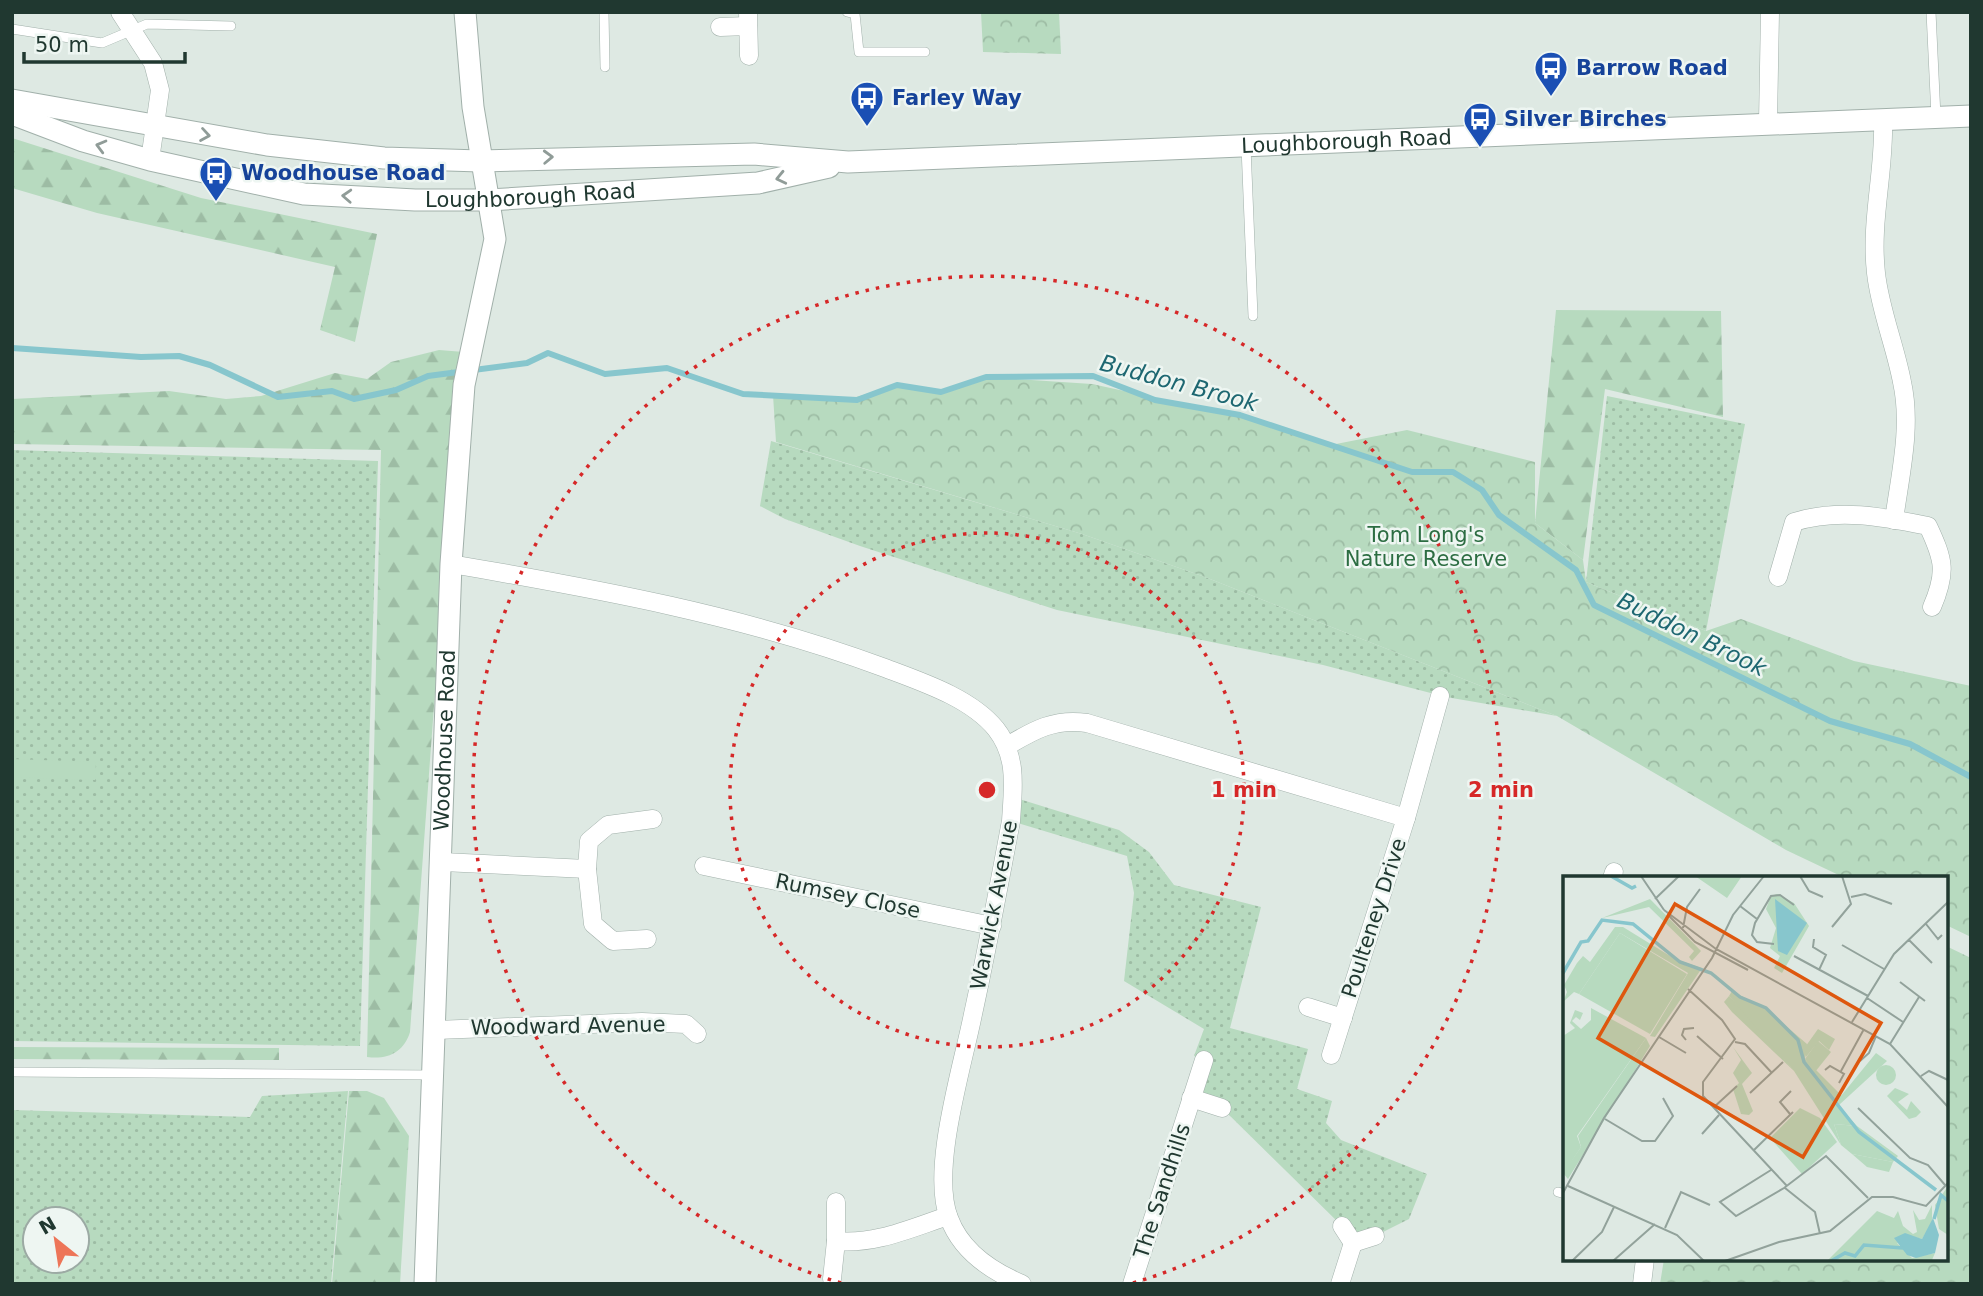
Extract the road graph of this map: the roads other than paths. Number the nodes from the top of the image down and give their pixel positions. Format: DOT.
graph roads {
  1 [pos="120,12"];
  2 [pos="465,12"];
  3 [pos="604,12"];
  4 [pos="847,12"];
  5 [pos="1770,12"];
  6 [pos="1931,12"];
  7 [pos="748,19"];
  8 [pos="231,26"];
  9 [pos="720,26"];
  10 [pos="12,29"];
  11 [pos="132,32"];
  12 [pos="925,52"];
  13 [pos="749,56"];
  14 [pos="605,67"];
  15 [pos="12,100"];
  16 [pos="12,114"];
  17 [pos="1971,116"];
  18 [pos="1936,117"];
  19 [pos="1883,118"];
  20 [pos="1768,122"];
  21 [pos="154,126"];
  22 [pos="1246,147"];
  23 [pos="150,160"];
  24 [pos="480,161"];
  25 [pos="848,162"];
  26 [pos="489,200"];
  27 [pos="1252,316"];
  28 [pos="1894,520"];
  29 [pos="452,564"];
  30 [pos="1778,577"];
  31 [pos="1932,607"];
  32 [pos="1440,696"];
  33 [pos="1007,746"];
  34 [pos="1406,818"];
  35 [pos="653,819"];
  36 [pos="443,862"];
  37 [pos="705,866"];
  38 [pos="587,869"];
  39 [pos="992,926"];
  40 [pos="647,939"];
  41 [pos="1308,1007"];
  42 [pos="1343,1018"];
  43 [pos="436,1030"];
  44 [pos="697,1034"];
  45 [pos="1331,1055"];
  46 [pos="1204,1060"];
  47 [pos="12,1072"];
  48 [pos="433,1075"];
  49 [pos="1191,1098"];
  50 [pos="1222,1108"];
  51 [pos="836,1202"];
  52 [pos="947,1216"];
  53 [pos="1342,1226"];
  54 [pos="1375,1236"];
  55 [pos="836,1241"];
  56 [pos="1353,1243"];
  57 [pos="1645,1261"];
  58 [pos="832,1279"];
  59 [pos="425,1284"];
  60 [pos="1022,1284"];
  61 [pos="1132,1284"];
  62 [pos="1340,1284"];
  63 [pos="1642,1284"];
  1 -- 11 [label="street"];
  2 -- 24 [label="street"];
  3 -- 14 [label="lane"];
  4 -- 12 [label="lane"];
  5 -- 20 [label="street"];
  6 -- 18 [label="lane"];
  7 -- 9 [label="street"];
  7 -- 13 [label="street"];
  8 -- 11 [label="lane"];
  10 -- 11 [label="lane"];
  11 -- 21 [label="street"];
  15 -- 21 [label="street, Loughborough Road"];
  23 -- 16 [label="street, Loughborough Road, one-way"];
  17 -- 18 [label="street, Loughborough Road"];
  18 -- 19 [label="street, Loughborough Road"];
  19 -- 20 [label="street, Loughborough Road"];
  19 -- 28 [label="street"];
  20 -- 22 [label="street, Loughborough Road"];
  21 -- 23 [label="street"];
  21 -- 24 [label="street, Loughborough Road, one-way"];
  22 -- 25 [label="street, Loughborough Road"];
  22 -- 27 [label="lane"];
  26 -- 23 [label="street, Loughborough Road, one-way"];
  24 -- 25 [label="street, Loughborough Road, one-way"];
  24 -- 26 [label="street"];
  25 -- 26 [label="street, Loughborough Road, one-way"];
  26 -- 29 [label="street, Woodhouse Road"];
  28 -- 30 [label="street"];
  28 -- 31 [label="street"];
  29 -- 33 [label="street, Warwick Avenue"];
  29 -- 36 [label="street, Woodhouse Road"];
  32 -- 34 [label="street, Poulteney Drive"];
  33 -- 34 [label="street, Poulteney Drive"];
  33 -- 39 [label="street, Warwick Avenue"];
  34 -- 42 [label="street, Poulteney Drive"];
  35 -- 38 [label="street"];
  36 -- 38 [label="street"];
  36 -- 43 [label="street, Woodhouse Road"];
  37 -- 39 [label="street, Rumsey Close"];
  38 -- 40 [label="street"];
  39 -- 52 [label="street, Warwick Avenue"];
  41 -- 42 [label="street, Poulteney Drive"];
  42 -- 45 [label="street, Poulteney Drive"];
  43 -- 44 [label="street, Woodward Avenue"];
  43 -- 48 [label="street, Woodhouse Road"];
  46 -- 49 [label="street, The Sandhills"];
  47 -- 48 [label="lane"];
  48 -- 59 [label="street, Woodhouse Road"];
  49 -- 50 [label="street, The Sandhills"];
  49 -- 61 [label="street, The Sandhills"];
  51 -- 55 [label="street"];
  52 -- 55 [label="street"];
  52 -- 60 [label="street, Warwick Avenue"];
  53 -- 56 [label="street"];
  54 -- 56 [label="street"];
  55 -- 58 [label="street"];
  56 -- 62 [label="street"];
  57 -- 63 [label="street"];
}
